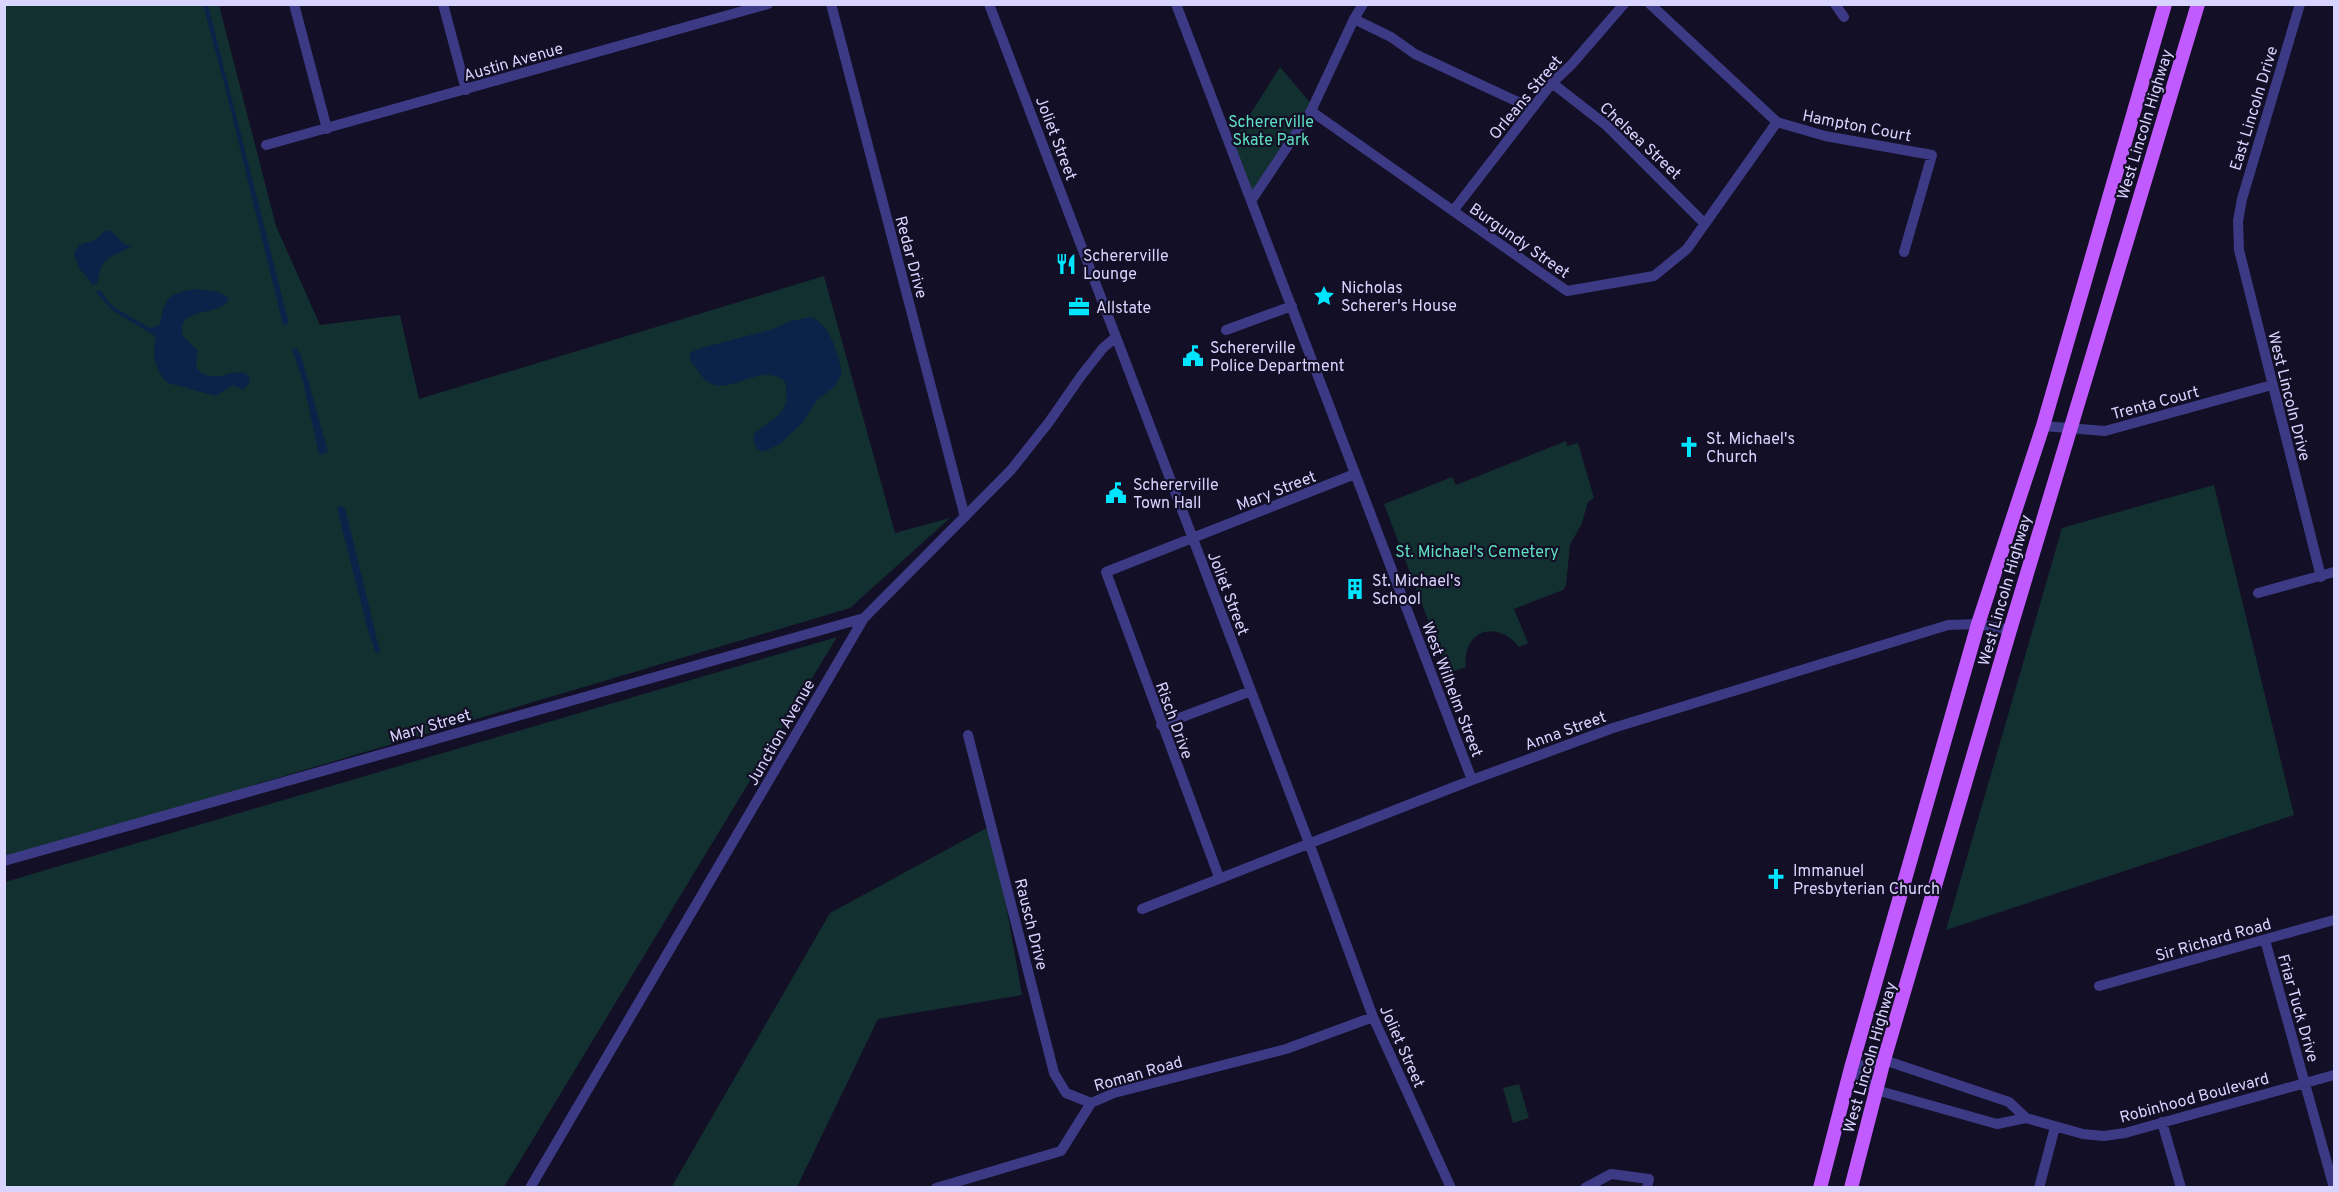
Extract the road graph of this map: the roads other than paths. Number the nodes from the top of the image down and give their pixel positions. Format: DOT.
graph roads {
  1 [pos="294,4"];
  2 [pos="443,4"];
  3 [pos="768,4"];
  4 [pos="831,4"];
  5 [pos="989,4"];
  6 [pos="1176,4"];
  7 [pos="1364,4"];
  8 [pos="1624,4"];
  9 [pos="1650,4"];
  10 [pos="1835,4"];
  11 [pos="2165,4"];
  12 [pos="2198,4"];
  13 [pos="2300,4"];
  14 [pos="751,7"];
  15 [pos="1844,17"];
  16 [pos="1354,19"];
  17 [pos="1552,83"];
  18 [pos="465,90"];
  19 [pos="1532,108"];
  20 [pos="1311,111"];
  21 [pos="1777,122"];
  22 [pos="327,129"];
  23 [pos="266,145"];
  24 [pos="1251,201"];
  25 [pos="1453,211"];
  26 [pos="2238,221"];
  27 [pos="1705,224"];
  28 [pos="1904,252"];
  29 [pos="1292,306"];
  30 [pos="1226,330"];
  31 [pos="1116,337"];
  32 [pos="2272,386"];
  33 [pos="2043,426"];
  34 [pos="2069,428"];
  35 [pos="1356,474"];
  36 [pos="964,517"];
  37 [pos="1192,538"];
  38 [pos="1106,572"];
  39 [pos="2334,572"];
  40 [pos="2321,577"];
  41 [pos="2258,593"];
  42 [pos="864,618"];
  43 [pos="1978,624"];
  44 [pos="2010,630"];
  45 [pos="1251,692"];
  46 [pos="1161,725"];
  47 [pos="968,735"];
  48 [pos="1472,780"];
  49 [pos="1309,843"];
  50 [pos="4,861"];
  51 [pos="1219,877"];
  52 [pos="1142,909"];
  53 [pos="2334,920"];
  54 [pos="2265,940"];
  55 [pos="2099,986"];
  56 [pos="1372,1017"];
  57 [pos="1884,1060"];
  58 [pos="1851,1068"];
  59 [pos="2334,1075"];
  60 [pos="2305,1083"];
  61 [pos="1876,1090"];
  62 [pos="1091,1103"];
  63 [pos="2025,1118"];
  64 [pos="2162,1122"];
  65 [pos="2055,1127"];
  66 [pos="938,1187"];
  67 [pos="530,1188"];
  68 [pos="1450,1188"];
  69 [pos="1585,1188"];
  70 [pos="1647,1188"];
  71 [pos="1820,1188"];
  72 [pos="1851,1188"];
  73 [pos="2039,1188"];
  74 [pos="2181,1188"];
  75 [pos="2334,1188"];
  1 -- 22 [label="street"];
  2 -- 18 [label="street"];
  3 -- 14 [label="street, Austin Avenue"];
  4 -- 36 [label="street, Redar Drive"];
  5 -- 31 [label="street, Joliet Street"];
  6 -- 24 [label="street, West Wilhelm Street"];
  7 -- 16 [label="street"];
  8 -- 17 [label="street, Orleans Street"];
  9 -- 21 [label="street, Hampton Court"];
  10 -- 15 [label="street"];
  11 -- 33 [label="main road, West Lincoln Highway"];
  12 -- 34 [label="main road, West Lincoln Highway"];
  13 -- 26 [label="street, East Lincoln Drive"];
  14 -- 18 [label="street, Austin Avenue"];
  16 -- 19 [label="street"];
  16 -- 20 [label="street"];
  17 -- 19 [label="street, Orleans Street"];
  17 -- 27 [label="street, Chelsea Street"];
  18 -- 22 [label="street, Austin Avenue"];
  19 -- 25 [label="street, Orleans Street"];
  20 -- 24 [label="street"];
  20 -- 25 [label="street, Burgundy Street"];
  21 -- 27 [label="street, Burgundy Street"];
  21 -- 28 [label="street, Hampton Court"];
  22 -- 23 [label="street, Austin Avenue"];
  24 -- 29 [label="street, West Wilhelm Street"];
  25 -- 27 [label="street, Burgundy Street"];
  26 -- 32 [label="street, West Lincoln Drive"];
  29 -- 30 [label="street"];
  29 -- 35 [label="street, West Wilhelm Street"];
  31 -- 36 [label="street, Junction Avenue"];
  31 -- 37 [label="street, Joliet Street"];
  32 -- 34 [label="street, Trenta Court"];
  32 -- 40 [label="street, West Lincoln Drive"];
  33 -- 34 [label="street, Trenta Court"];
  33 -- 43 [label="main road, West Lincoln Highway"];
  34 -- 44 [label="main road, West Lincoln Highway"];
  35 -- 37 [label="street, Mary Street"];
  35 -- 48 [label="street, West Wilhelm Street"];
  36 -- 42 [label="street, Junction Avenue"];
  37 -- 38 [label="street, Mary Street"];
  37 -- 45 [label="street, Joliet Street"];
  38 -- 46 [label="street, Risch Drive"];
  39 -- 40 [label="street"];
  40 -- 41 [label="street"];
  42 -- 50 [label="street, Mary Street"];
  42 -- 67 [label="street, Junction Avenue"];
  43 -- 44 [label="street, Anna Street"];
  43 -- 48 [label="street, Anna Street"];
  43 -- 58 [label="main road, West Lincoln Highway"];
  44 -- 57 [label="main road, West Lincoln Highway"];
  45 -- 46 [label="street"];
  45 -- 49 [label="street, Joliet Street"];
  46 -- 51 [label="street, Risch Drive"];
  47 -- 62 [label="street, Rausch Drive"];
  48 -- 49 [label="street, Anna Street"];
  49 -- 51 [label="street, Anna Street"];
  49 -- 56 [label="street, Joliet Street"];
  51 -- 52 [label="street, Anna Street"];
  53 -- 54 [label="street, Sir Richard Road"];
  54 -- 55 [label="street, Sir Richard Road"];
  54 -- 60 [label="street, Friar Tuck Drive"];
  56 -- 62 [label="street, Roman Road"];
  56 -- 68 [label="street, Joliet Street"];
  57 -- 58 [label="street"];
  57 -- 61 [label="main road, West Lincoln Highway"];
  57 -- 63 [label="street, Robinhood Boulevard"];
  58 -- 61 [label="street, Robinhood Boulevard"];
  58 -- 71 [label="main road, West Lincoln Highway"];
  59 -- 60 [label="street, Robinhood Boulevard"];
  60 -- 64 [label="street, Robinhood Boulevard"];
  60 -- 75 [label="street, Friar Tuck Drive"];
  61 -- 63 [label="street, Robinhood Boulevard"];
  61 -- 72 [label="main road, West Lincoln Highway"];
  62 -- 66 [label="street, Roman Road"];
  63 -- 65 [label="street, Robinhood Boulevard"];
  64 -- 65 [label="street, Robinhood Boulevard"];
  64 -- 74 [label="street"];
  65 -- 73 [label="street"];
  69 -- 70 [label="street"];
}
